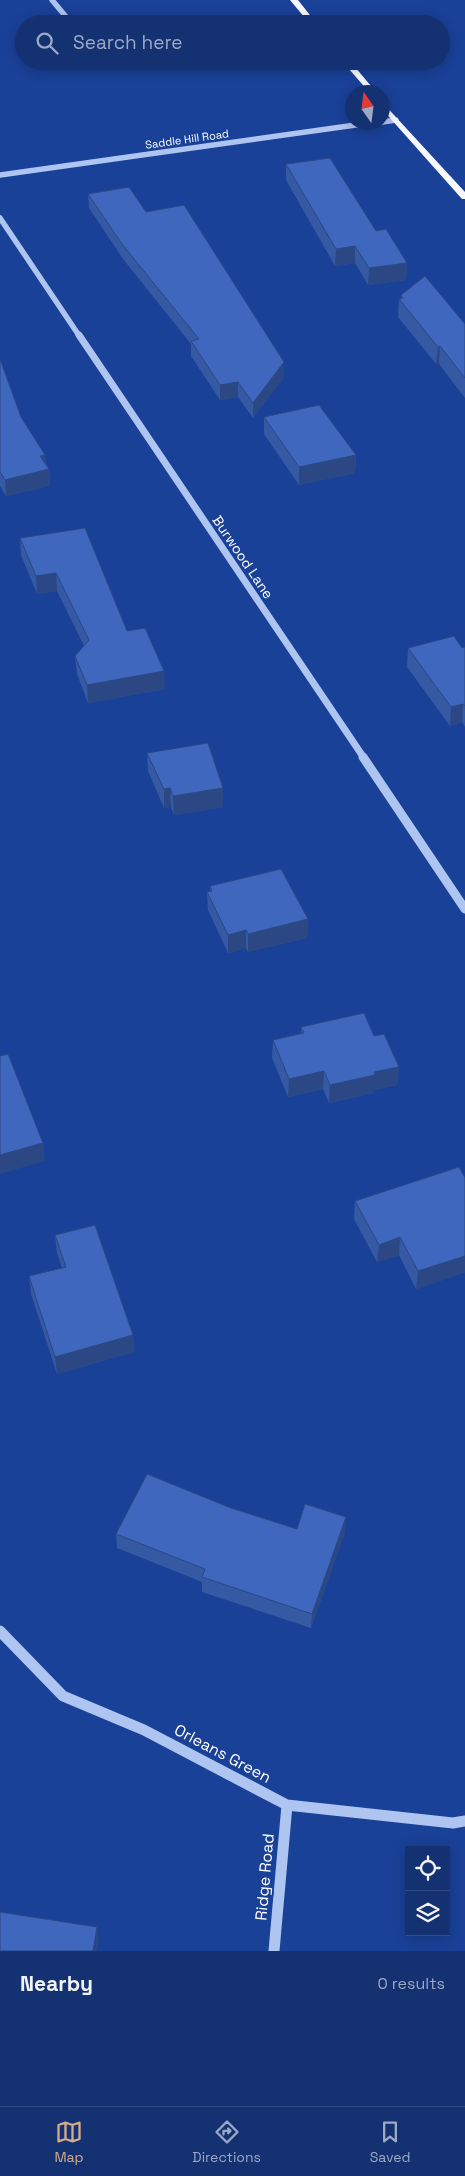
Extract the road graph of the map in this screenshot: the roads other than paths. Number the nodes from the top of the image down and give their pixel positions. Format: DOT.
graph roads {
  1 [pos="52,0"];
  2 [pos="294,0"];
  3 [pos="64,15"];
  4 [pos="306,15"];
  5 [pos="354,70"];
  6 [pos="367,85"];
  7 [pos="390,113"];
  8 [pos="396,120"];
  9 [pos="390,121"];
  10 [pos="345,126"];
  11 [pos="0,175"];
  12 [pos="465,197"];
  13 [pos="0,218"];
  14 [pos="465,909"];
  15 [pos="0,1631"];
  16 [pos="287,1805"];
  17 [pos="465,1821"];
  18 [pos="274,1951"];
  1 -- 3 [label="street"];
  2 -- 4 [label="main road"];
  5 -- 6 [label="main road"];
  7 -- 8 [label="main road"];
  8 -- 9 [label="street"];
  8 -- 12 [label="main road"];
  10 -- 11 [label="street, Saddle Hill Road"];
  13 -- 14 [label="street, Burwood Lane"];
  15 -- 16 [label="street, Orleans Green"];
  16 -- 17 [label="street, Orleans Green"];
  16 -- 18 [label="street, Ridge Road"];
}
